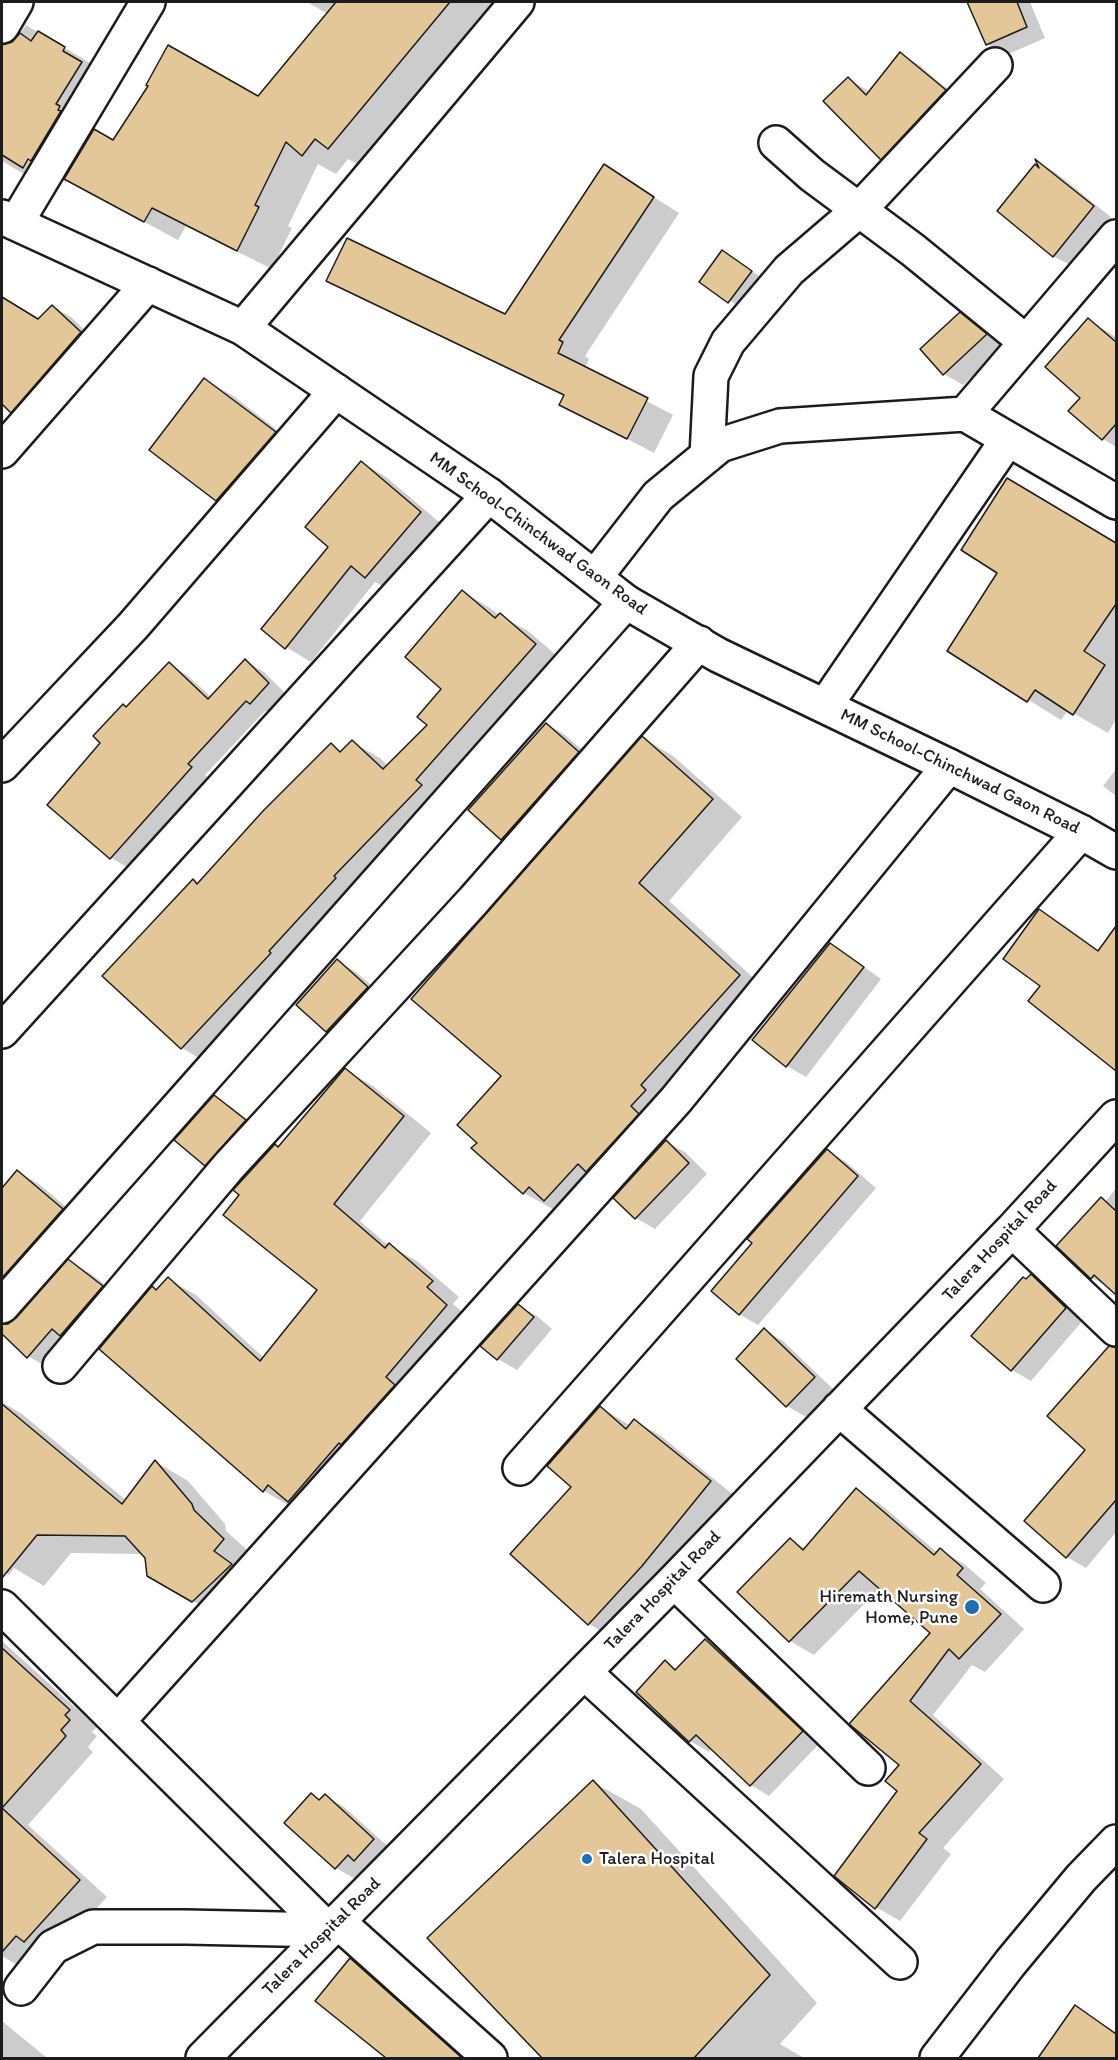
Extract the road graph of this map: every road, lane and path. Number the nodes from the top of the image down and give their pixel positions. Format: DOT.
graph roads {
  1 [pos="16,2"];
  2 [pos="148,2"];
  3 [pos="517,2"];
  4 [pos="2,26"];
  5 [pos="995,65"];
  6 [pos="776,143"];
  7 [pos="859,210"];
  8 [pos="9,220"];
  9 [pos="1116,237"];
  10 [pos="148,284"];
  11 [pos="243,328"];
  12 [pos="1026,342"];
  13 [pos="336,391"];
  14 [pos="964,414"];
  15 [pos="1008,439"];
  16 [pos="2,451"];
  17 [pos="707,456"];
  18 [pos="489,495"];
  19 [pos="1116,502"];
  20 [pos="595,577"];
  21 [pos="626,602"];
  22 [pos="699,643"];
  23 [pos="825,706"];
  24 [pos="2,765"];
  25 [pos="949,766"];
  26 [pos="1082,831"];
  27 [pos="1116,852"];
  28 [pos="2,1032"];
  29 [pos="1116,1117"];
  30 [pos="1012,1230"];
  31 [pos="2,1306"];
  32 [pos="1116,1329"];
  33 [pos="60,1366"];
  34 [pos="839,1409"];
  35 [pos="520,1468"];
  36 [pos="674,1581"];
  37 [pos="1043,1585"];
  38 [pos="2,1607"];
  39 [pos="584,1672"];
  40 [pos="118,1721"];
  41 [pos="868,1768"];
  42 [pos="1116,1842"];
  43 [pos="332,1925"];
  44 [pos="900,1962"];
  45 [pos="21,1988"];
  46 [pos="203,2058"];
  47 [pos="490,2058"];
  48 [pos="937,2058"];
  1 -- 4 [label="street"];
  2 -- 8 [label="street"];
  3 -- 11 [label="street"];
  5 -- 7 [label="street"];
  6 -- 7 [label="street"];
  7 -- 12 [label="street"];
  7 -- 17 [label="street"];
  8 -- 10 [label="street, MM School-Chinchwad Gaon Road"];
  9 -- 12 [label="street"];
  10 -- 11 [label="street, MM School-Chinchwad Gaon Road"];
  10 -- 16 [label="street"];
  11 -- 13 [label="street, MM School-Chinchwad Gaon Road"];
  12 -- 14 [label="street"];
  13 -- 18 [label="street, MM School-Chinchwad Gaon Road"];
  13 -- 24 [label="street"];
  14 -- 15 [label="street"];
  14 -- 17 [label="street"];
  15 -- 19 [label="street"];
  15 -- 23 [label="street"];
  17 -- 20 [label="street"];
  18 -- 20 [label="street, MM School-Chinchwad Gaon Road"];
  18 -- 28 [label="street"];
  20 -- 21 [label="street, MM School-Chinchwad Gaon Road"];
  21 -- 22 [label="street, MM School-Chinchwad Gaon Road"];
  21 -- 31 [label="street"];
  22 -- 23 [label="street, MM School-Chinchwad Gaon Road"];
  22 -- 33 [label="street"];
  23 -- 25 [label="street, MM School-Chinchwad Gaon Road"];
  25 -- 26 [label="street, MM School-Chinchwad Gaon Road"];
  25 -- 40 [label="street"];
  26 -- 27 [label="street, MM School-Chinchwad Gaon Road"];
  26 -- 35 [label="street"];
  29 -- 30 [label="street, Talera Hospital Road"];
  30 -- 32 [label="street"];
  30 -- 34 [label="street, Talera Hospital Road"];
  34 -- 36 [label="street, Talera Hospital Road"];
  34 -- 37 [label="street"];
  36 -- 39 [label="street, Talera Hospital Road"];
  36 -- 41 [label="street"];
  38 -- 40 [label="street"];
  39 -- 43 [label="street, Talera Hospital Road"];
  39 -- 44 [label="street"];
  40 -- 43 [label="street"];
  42 -- 48 [label="street"];
  43 -- 45 [label="street"];
  43 -- 46 [label="street, Talera Hospital Road"];
  43 -- 47 [label="street"];
}
